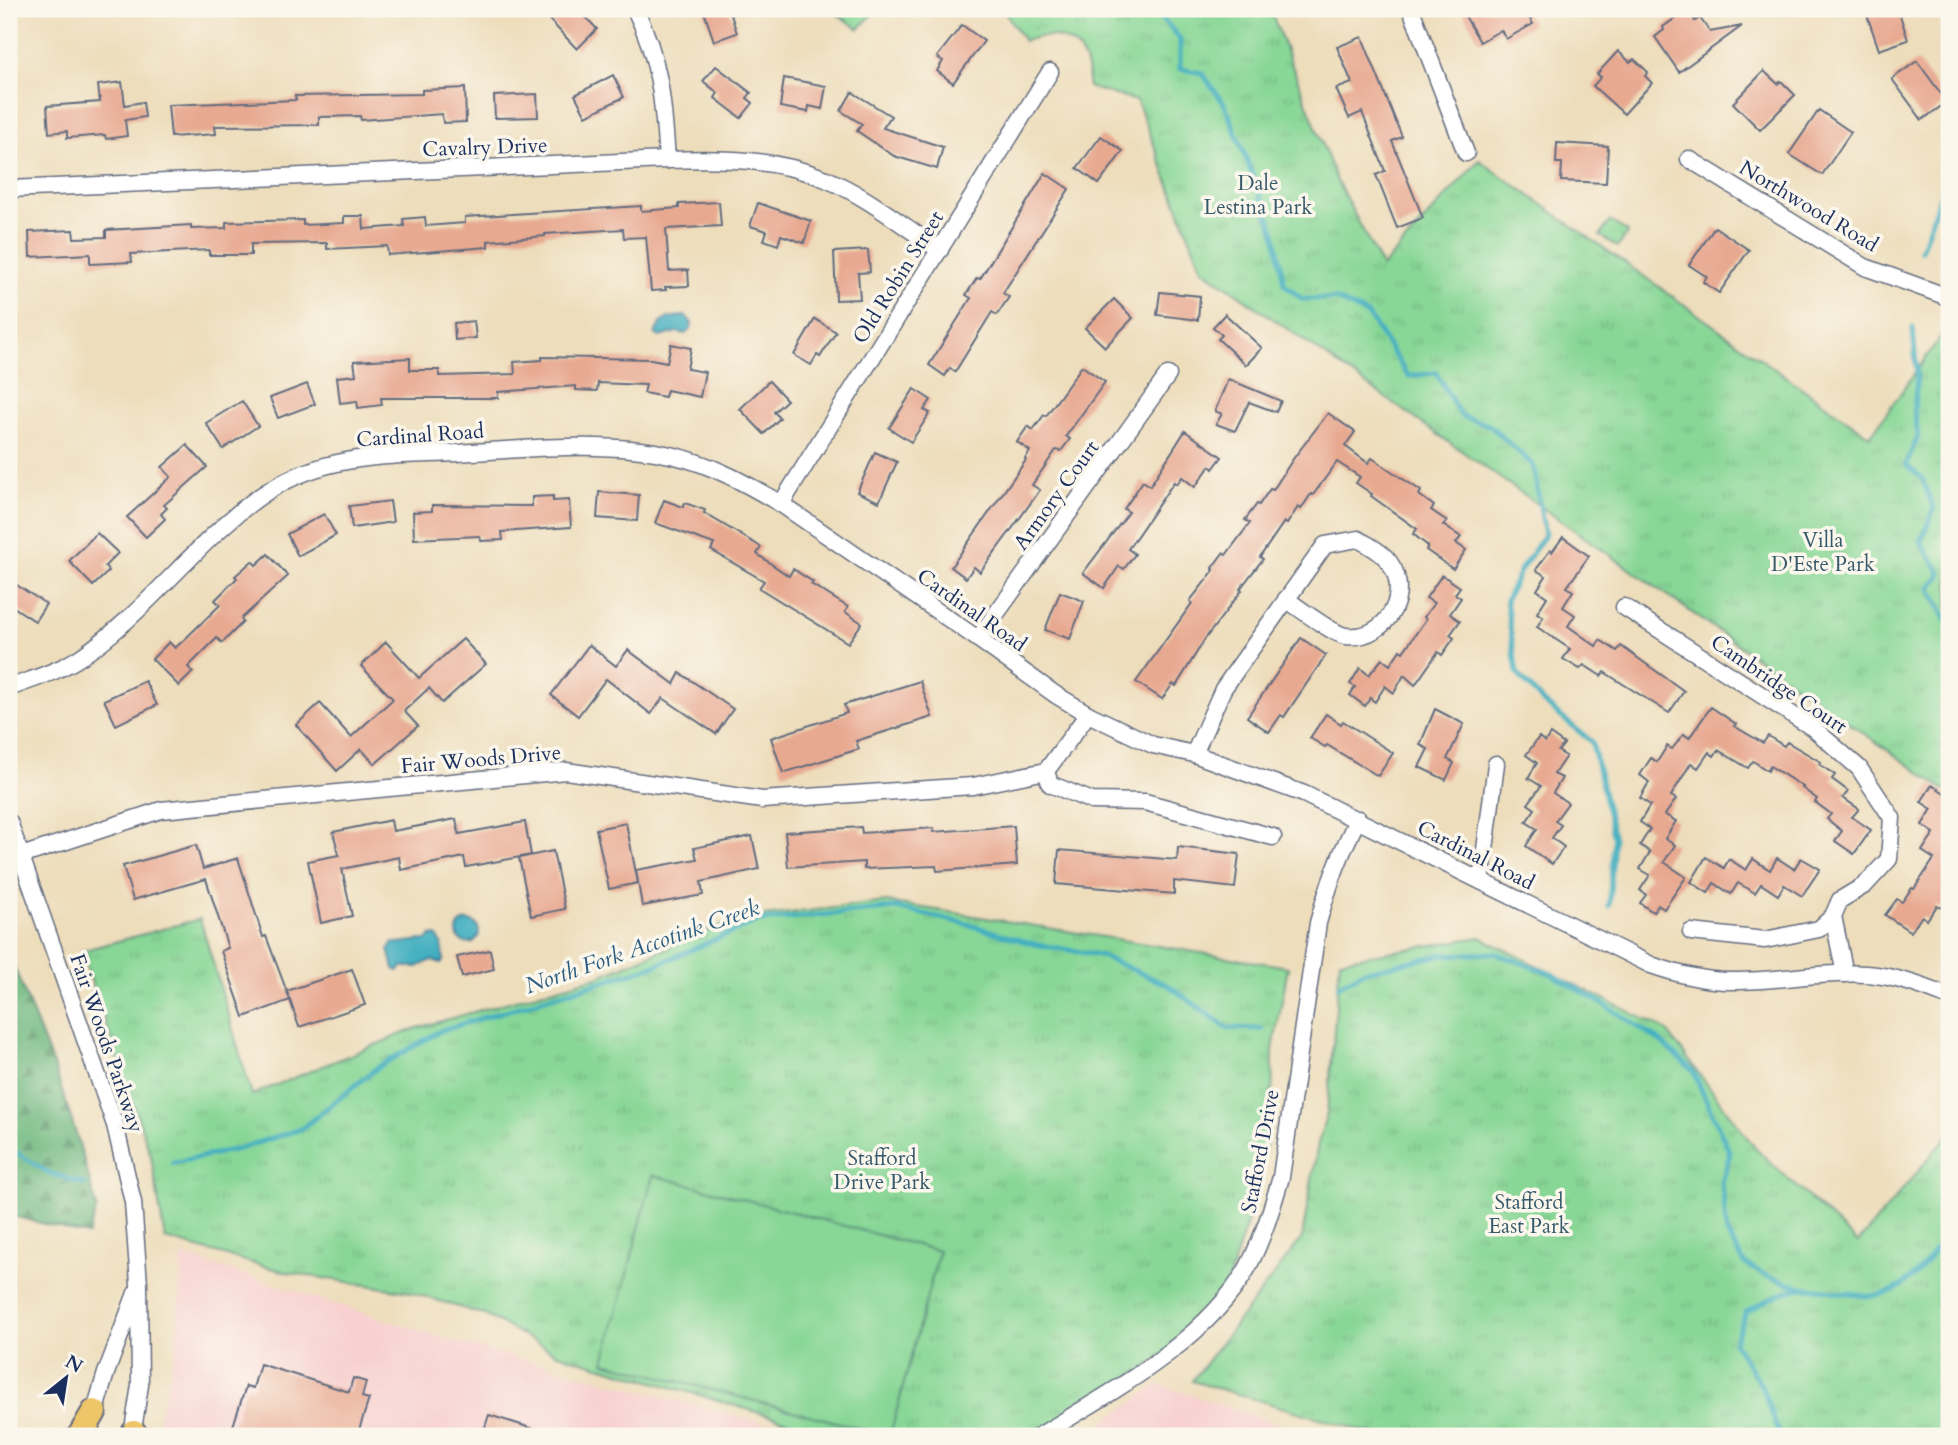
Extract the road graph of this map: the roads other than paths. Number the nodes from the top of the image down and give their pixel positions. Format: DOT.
graph roads {
  1 [pos="635,9"];
  2 [pos="1411,9"];
  3 [pos="1050,72"];
  4 [pos="1466,153"];
  5 [pos="1689,159"];
  6 [pos="667,160"];
  7 [pos="9,189"];
  8 [pos="940,250"];
  9 [pos="1949,294"];
  10 [pos="1168,375"];
  11 [pos="781,504"];
  12 [pos="1286,599"];
  13 [pos="1624,607"];
  14 [pos="978,639"];
  15 [pos="9,688"];
  16 [pos="1088,714"];
  17 [pos="1194,754"];
  18 [pos="1496,764"];
  19 [pos="1046,771"];
  20 [pos="1358,819"];
  21 [pos="9,822"];
  22 [pos="1273,836"];
  23 [pos="21,856"];
  24 [pos="1481,881"];
  25 [pos="1833,916"];
  26 [pos="1691,932"];
  27 [pos="1845,974"];
  28 [pos="1949,997"];
  29 [pos="139,1284"];
  30 [pos="94,1412"];
  31 [pos="133,1435"];
  32 [pos="80,1436"];
  33 [pos="89,1436"];
  34 [pos="1039,1436"];
  1 -- 6 [label="street"];
  2 -- 4 [label="street"];
  3 -- 8 [label="street, Old Robin Street"];
  5 -- 9 [label="street, Northwood Road"];
  6 -- 7 [label="street, Cavalry Drive"];
  6 -- 8 [label="street, Cavalry Drive"];
  8 -- 11 [label="street, Old Robin Street"];
  10 -- 14 [label="street, Armory Court"];
  11 -- 14 [label="street, Cardinal Road"];
  11 -- 15 [label="street, Cardinal Road"];
  12 -- 12 [label="street"];
  12 -- 17 [label="street"];
  13 -- 25 [label="street, Cambridge Court"];
  14 -- 16 [label="street, Cardinal Road"];
  16 -- 17 [label="street, Cardinal Road"];
  16 -- 19 [label="street"];
  17 -- 20 [label="street, Cardinal Road"];
  18 -- 24 [label="street"];
  19 -- 22 [label="street"];
  19 -- 23 [label="street, Fair Woods Drive"];
  20 -- 24 [label="street, Cardinal Road"];
  20 -- 34 [label="street, Stafford Drive"];
  21 -- 23 [label="street, Fair Woods Parkway"];
  23 -- 29 [label="street, Fair Woods Parkway"];
  24 -- 27 [label="street, Cardinal Road"];
  25 -- 26 [label="street, Cambridge Court"];
  25 -- 27 [label="street"];
  27 -- 28 [label="street, Cardinal Road"];
  29 -- 30 [label="street, Fair Woods Parkway"];
  29 -- 31 [label="street, Fair Woods Parkway"];
  30 -- 32 [label="main road"];
  30 -- 33 [label="street, Fair Woods Parkway"];
}
